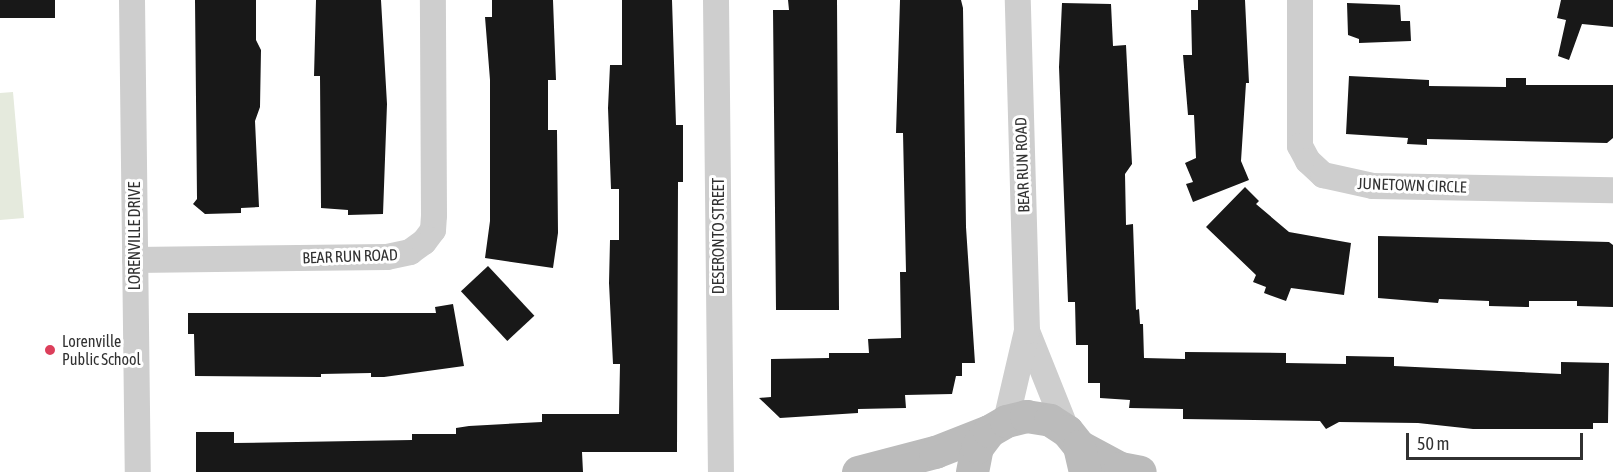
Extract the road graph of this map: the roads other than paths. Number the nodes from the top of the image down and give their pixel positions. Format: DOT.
graph roads {
  1 [pos="132,0"];
  2 [pos="433,0"];
  3 [pos="716,0"];
  4 [pos="1018,0"];
  5 [pos="1300,0"];
  6 [pos="1613,190"];
  7 [pos="135,260"];
  8 [pos="1027,331"];
  9 [pos="998,426"];
  10 [pos="1077,450"];
  11 [pos="138,472"];
  12 [pos="721,472"];
  13 [pos="858,472"];
  14 [pos="865,472"];
  15 [pos="972,472"];
  16 [pos="1140,472"];
  1 -- 7 [label="street, LORENVILLE DRIVE"];
  2 -- 7 [label="street, BEAR RUN ROAD"];
  3 -- 12 [label="street, DESERONTO STREET"];
  4 -- 8 [label="street, BEAR RUN ROAD"];
  5 -- 6 [label="street, JUNETOWN CIRCLE"];
  7 -- 11 [label="street, LORENVILLE DRIVE"];
  8 -- 9 [label="street, BEAR RUN ROAD"];
  8 -- 10 [label="street, BEAR RUN ROAD"];
  9 -- 10 [label="street"];
  9 -- 14 [label="street"];
  9 -- 15 [label="street"];
  10 -- 16 [label="street"];
  13 -- 14 [label="street"];
}
